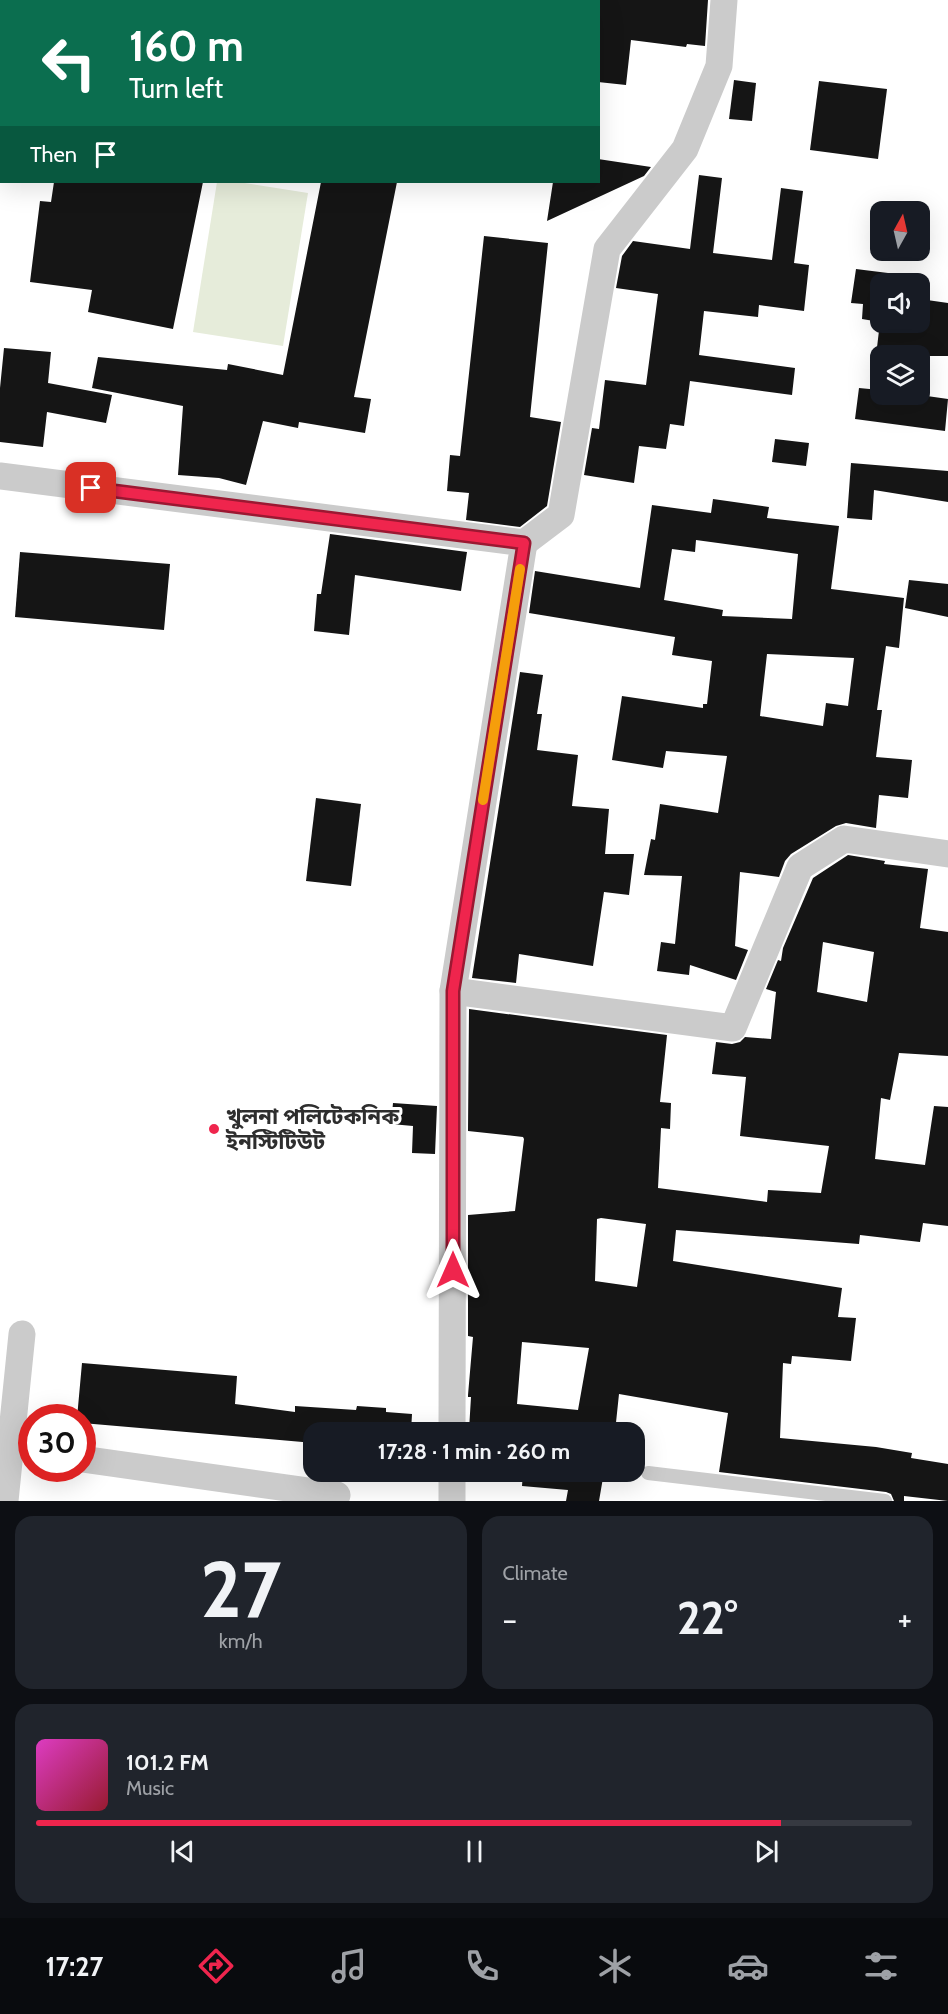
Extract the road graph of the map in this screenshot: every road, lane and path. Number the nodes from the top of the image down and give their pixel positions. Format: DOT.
graph roads {
  1 [pos="724,0"];
  2 [pos="0,476"];
  3 [pos="524,543"];
  4 [pos="948,854"];
  5 [pos="453,991"];
  6 [pos="22,1334"];
  7 [pos="452,1422"];
  8 [pos="14,1450"];
  9 [pos="96,1461"];
  10 [pos="648,1473"];
  11 [pos="452,1482"];
  12 [pos="337,1495"];
  13 [pos="5,1501"];
  14 [pos="452,1501"];
  15 [pos="885,1501"];
  1 -- 3 [label="street"];
  2 -- 3 [label="street"];
  3 -- 5 [label="street"];
  4 -- 5 [label="street"];
  5 -- 7 [label="street"];
  6 -- 8 [label="street"];
  8 -- 13 [label="street"];
  9 -- 12 [label="street"];
  10 -- 15 [label="lane"];
  11 -- 14 [label="street"];
}
